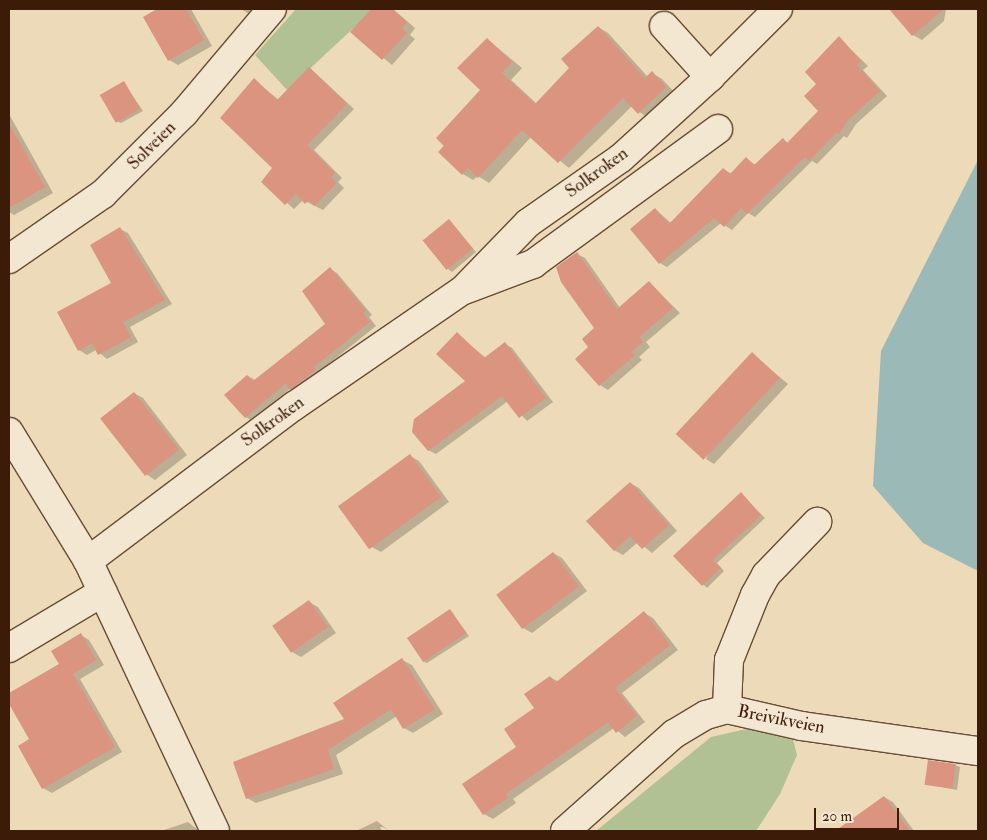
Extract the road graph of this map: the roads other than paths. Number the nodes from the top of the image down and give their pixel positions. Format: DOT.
graph roads {
  1 [pos="272,9"];
  2 [pos="778,9"];
  3 [pos="664,26"];
  4 [pos="710,77"];
  5 [pos="718,129"];
  6 [pos="9,259"];
  7 [pos="463,290"];
  8 [pos="9,432"];
  9 [pos="817,522"];
  10 [pos="88,561"];
  11 [pos="103,592"];
  12 [pos="9,648"];
  13 [pos="727,709"];
  14 [pos="978,751"];
  15 [pos="215,831"];
  16 [pos="565,831"];
  1 -- 6 [label="street, Solveien"];
  2 -- 4 [label="street, Solkroken"];
  3 -- 4 [label="street"];
  4 -- 7 [label="street, Solkroken"];
  5 -- 7 [label="street, Solkroken"];
  7 -- 10 [label="street, Solkroken"];
  8 -- 10 [label="street"];
  9 -- 13 [label="street"];
  10 -- 11 [label="street"];
  11 -- 12 [label="street"];
  11 -- 15 [label="street"];
  13 -- 14 [label="street, Breivikveien"];
  13 -- 16 [label="street, Breivikveien"];
}
